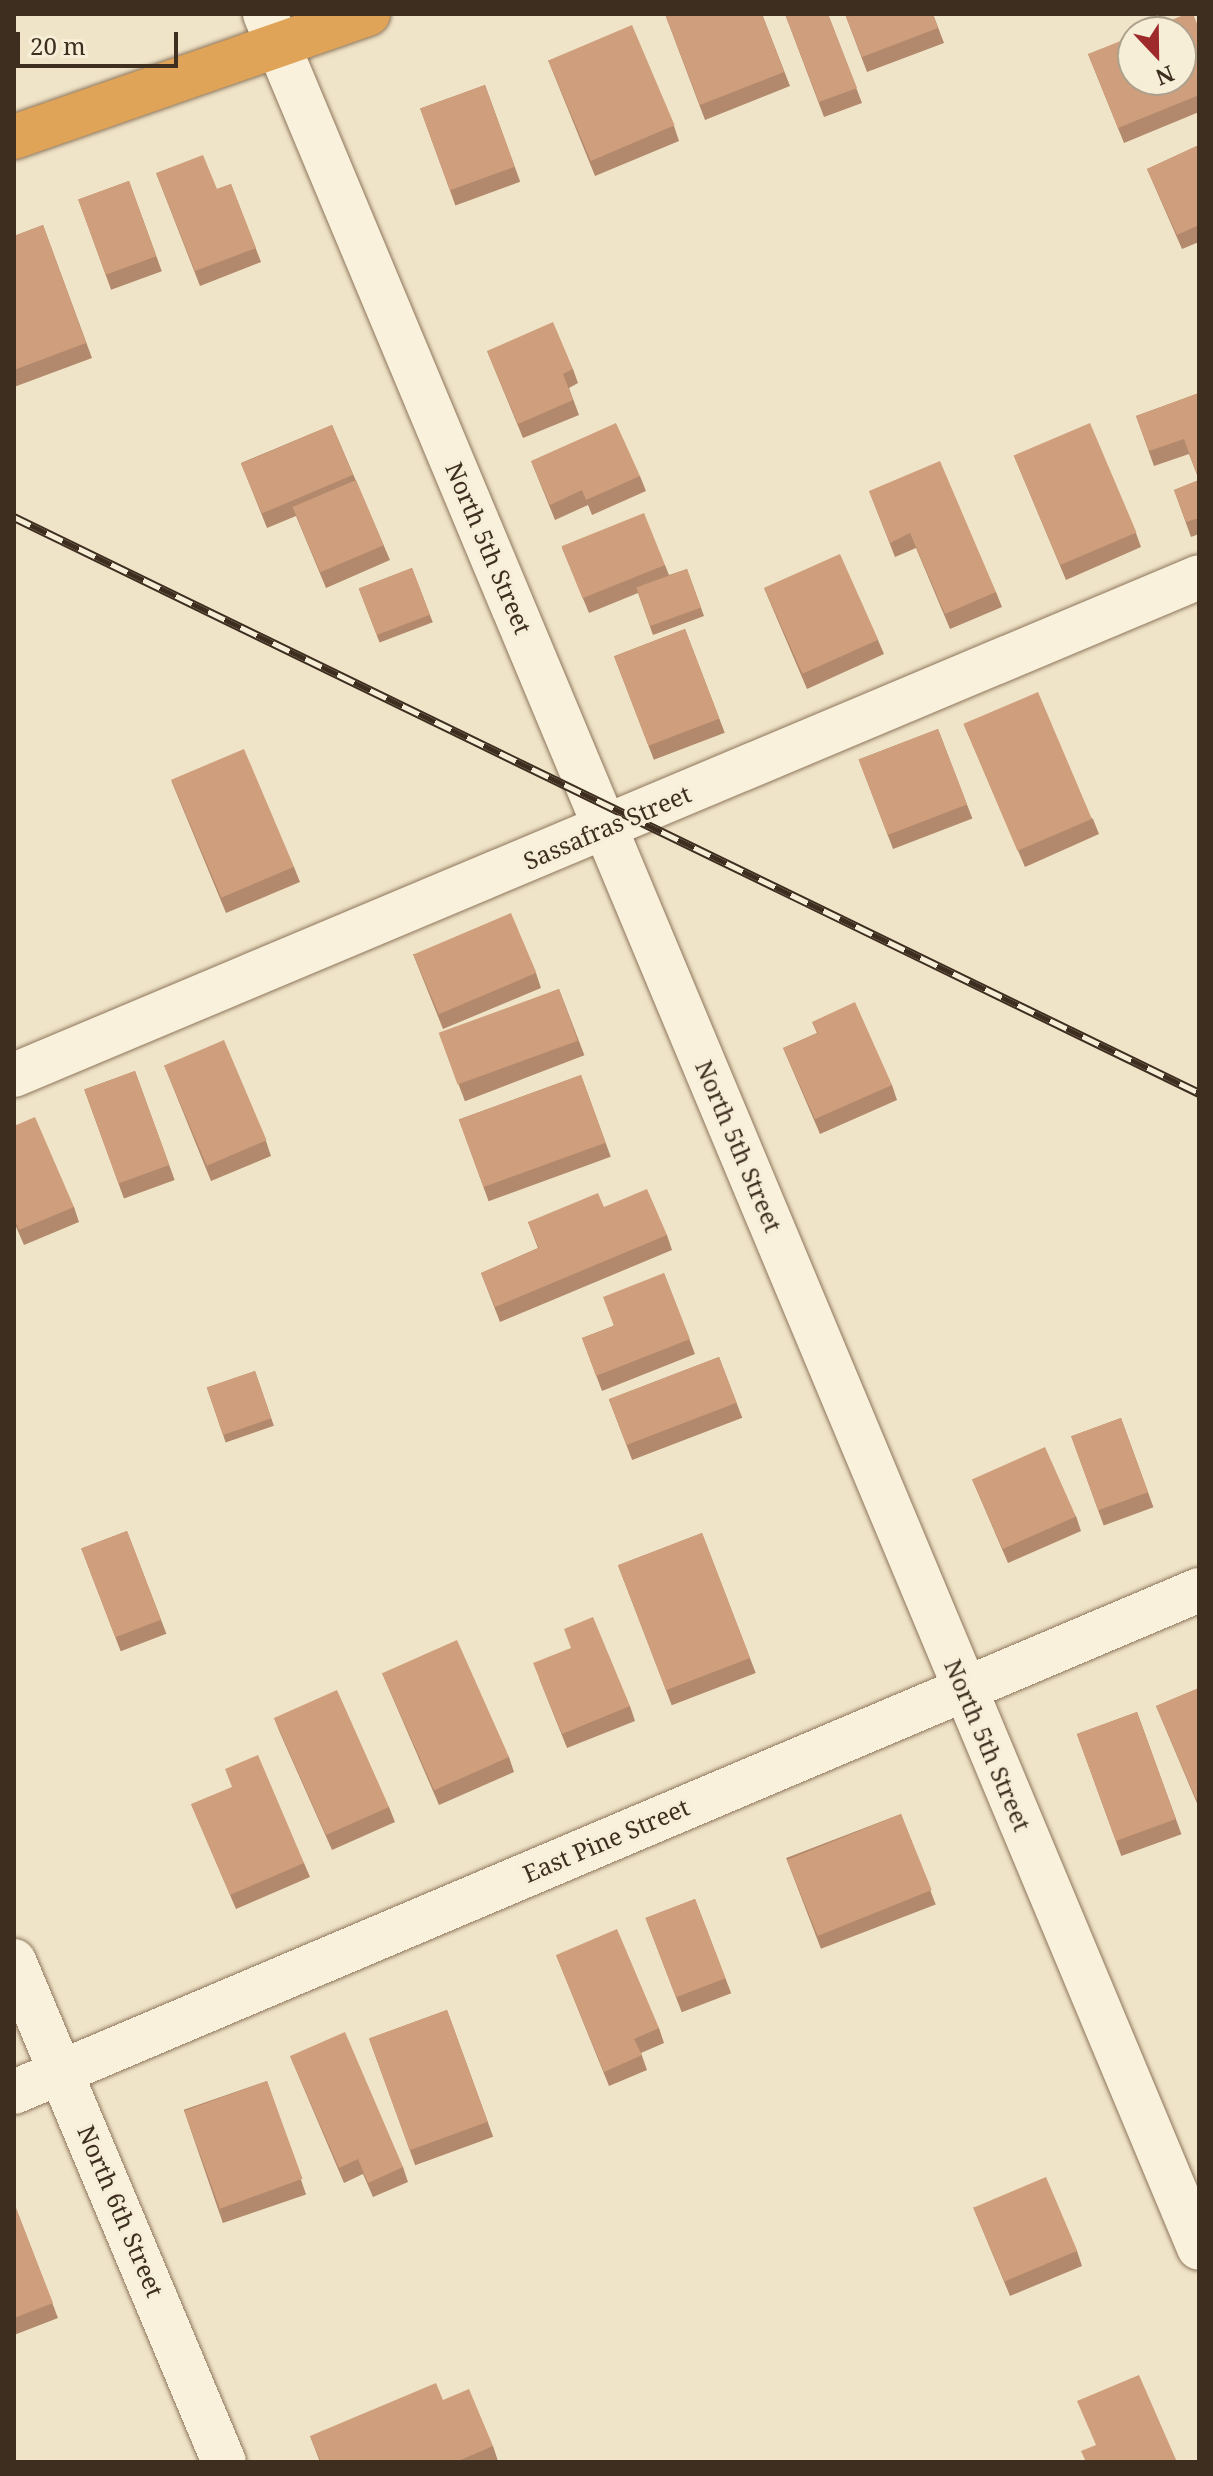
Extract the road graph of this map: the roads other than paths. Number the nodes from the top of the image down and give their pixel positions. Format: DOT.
graph roads {
  1 [pos="368,14"];
  2 [pos="272,30"];
  3 [pos="14,137"];
  4 [pos="1199,577"];
  5 [pos="606,827"];
  6 [pos="14,1075"];
  7 [pos="1199,1590"];
  8 [pos="964,1688"];
  9 [pos="14,1961"];
  10 [pos="62,2072"];
  11 [pos="14,2092"];
  12 [pos="1199,2248"];
  13 [pos="224,2462"];
  1 -- 2 [label="highway"];
  2 -- 3 [label="highway"];
  2 -- 5 [label="street, North 5th Street"];
  4 -- 5 [label="street, Sassafras Street"];
  5 -- 6 [label="street, Sassafras Street"];
  5 -- 8 [label="street, North 5th Street"];
  7 -- 8 [label="street, East Pine Street"];
  8 -- 10 [label="street, East Pine Street"];
  8 -- 12 [label="street, North 5th Street"];
  9 -- 10 [label="street, North 6th Street"];
  10 -- 11 [label="street, East Pine Street"];
  10 -- 13 [label="street, North 6th Street"];
}
